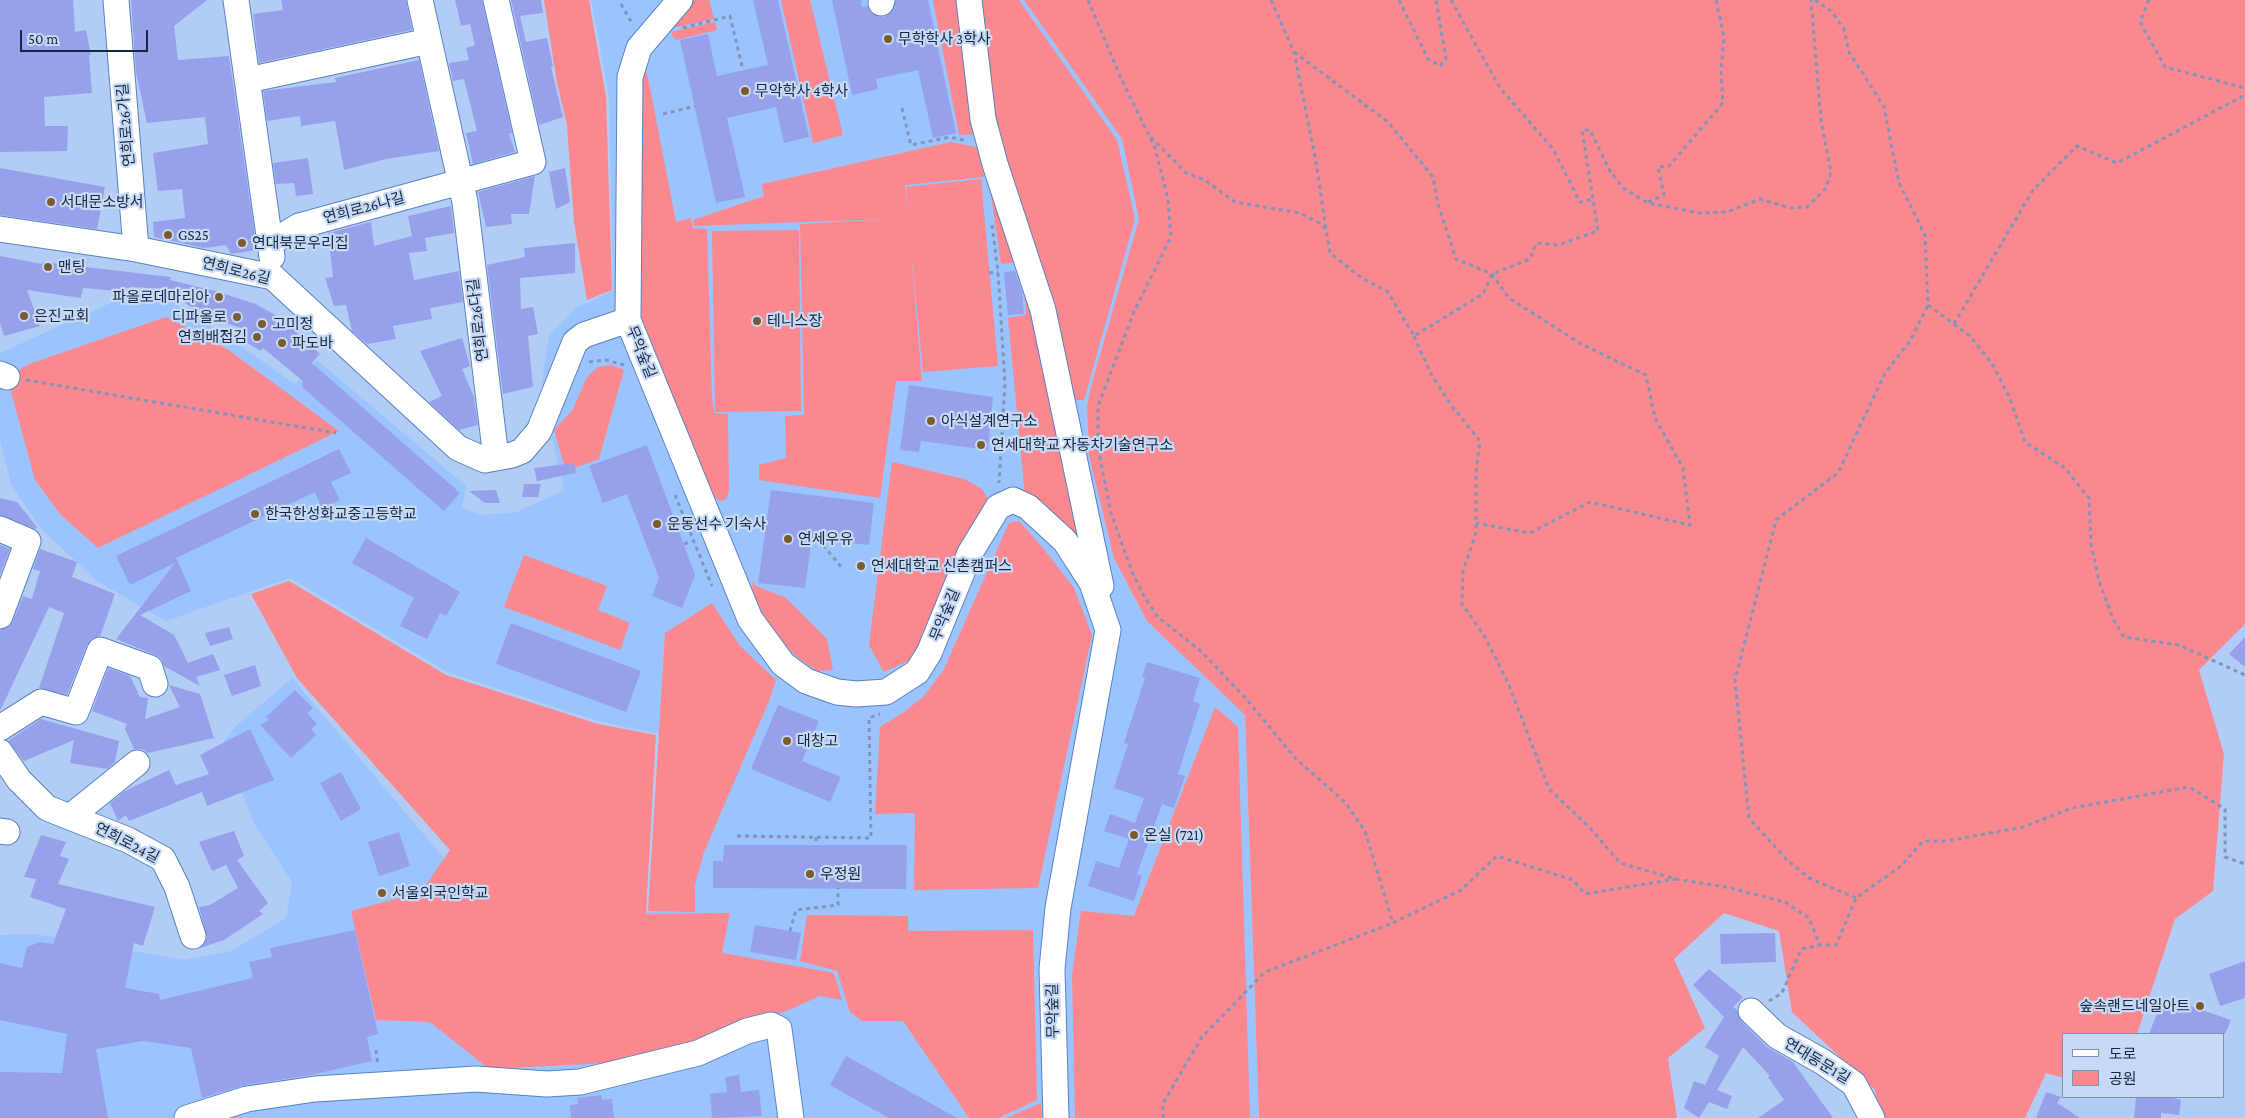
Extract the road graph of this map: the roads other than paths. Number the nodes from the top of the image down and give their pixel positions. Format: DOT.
graph roads {
  1 [pos="116,0"];
  2 [pos="236,0"];
  3 [pos="420,0"];
  4 [pos="496,0"];
  5 [pos="680,0"];
  6 [pos="969,0"];
  7 [pos="429,41"];
  8 [pos="248,80"];
  9 [pos="460,182"];
  10 [pos="0,229"];
  11 [pos="272,242"];
  12 [pos="136,249"];
  13 [pos="272,277"];
  14 [pos="628,320"];
  15 [pos="496,458"];
  16 [pos="0,529"];
  17 [pos="1095,593"];
  18 [pos="0,616"];
  19 [pos="155,684"];
  20 [pos="0,728"];
  21 [pos="0,752"];
  22 [pos="137,764"];
  23 [pos="70,817"];
  24 [pos="193,936"];
  25 [pos="1751,1011"];
  26 [pos="186,1118"];
  27 [pos="792,1118"];
  28 [pos="1056,1118"];
  29 [pos="1872,1118"];
  1 -- 12 [label="street, 연희로26가길"];
  2 -- 8 [label="street"];
  3 -- 7 [label="street, 연희로26다길"];
  4 -- 9 [label="street"];
  5 -- 14 [label="street"];
  6 -- 17 [label="street"];
  7 -- 8 [label="street"];
  7 -- 9 [label="street, 연희로26다길"];
  8 -- 11 [label="street"];
  9 -- 11 [label="street, 연희로26나길"];
  9 -- 15 [label="street, 연희로26다길"];
  10 -- 12 [label="street, 연희로26길"];
  11 -- 13 [label="street"];
  12 -- 13 [label="street, 연희로26길"];
  13 -- 15 [label="street, 연희로26길"];
  14 -- 15 [label="street, 무악숲길"];
  14 -- 17 [label="street, 무악숲길"];
  16 -- 18 [label="street"];
  17 -- 28 [label="street, 무악숲길"];
  19 -- 20 [label="street"];
  21 -- 23 [label="street, 연희로24길"];
  22 -- 23 [label="street, 연희로24길"];
  23 -- 24 [label="street, 연희로24길"];
  25 -- 29 [label="street, 연대동문1길"];
  26 -- 27 [label="street"];
}
